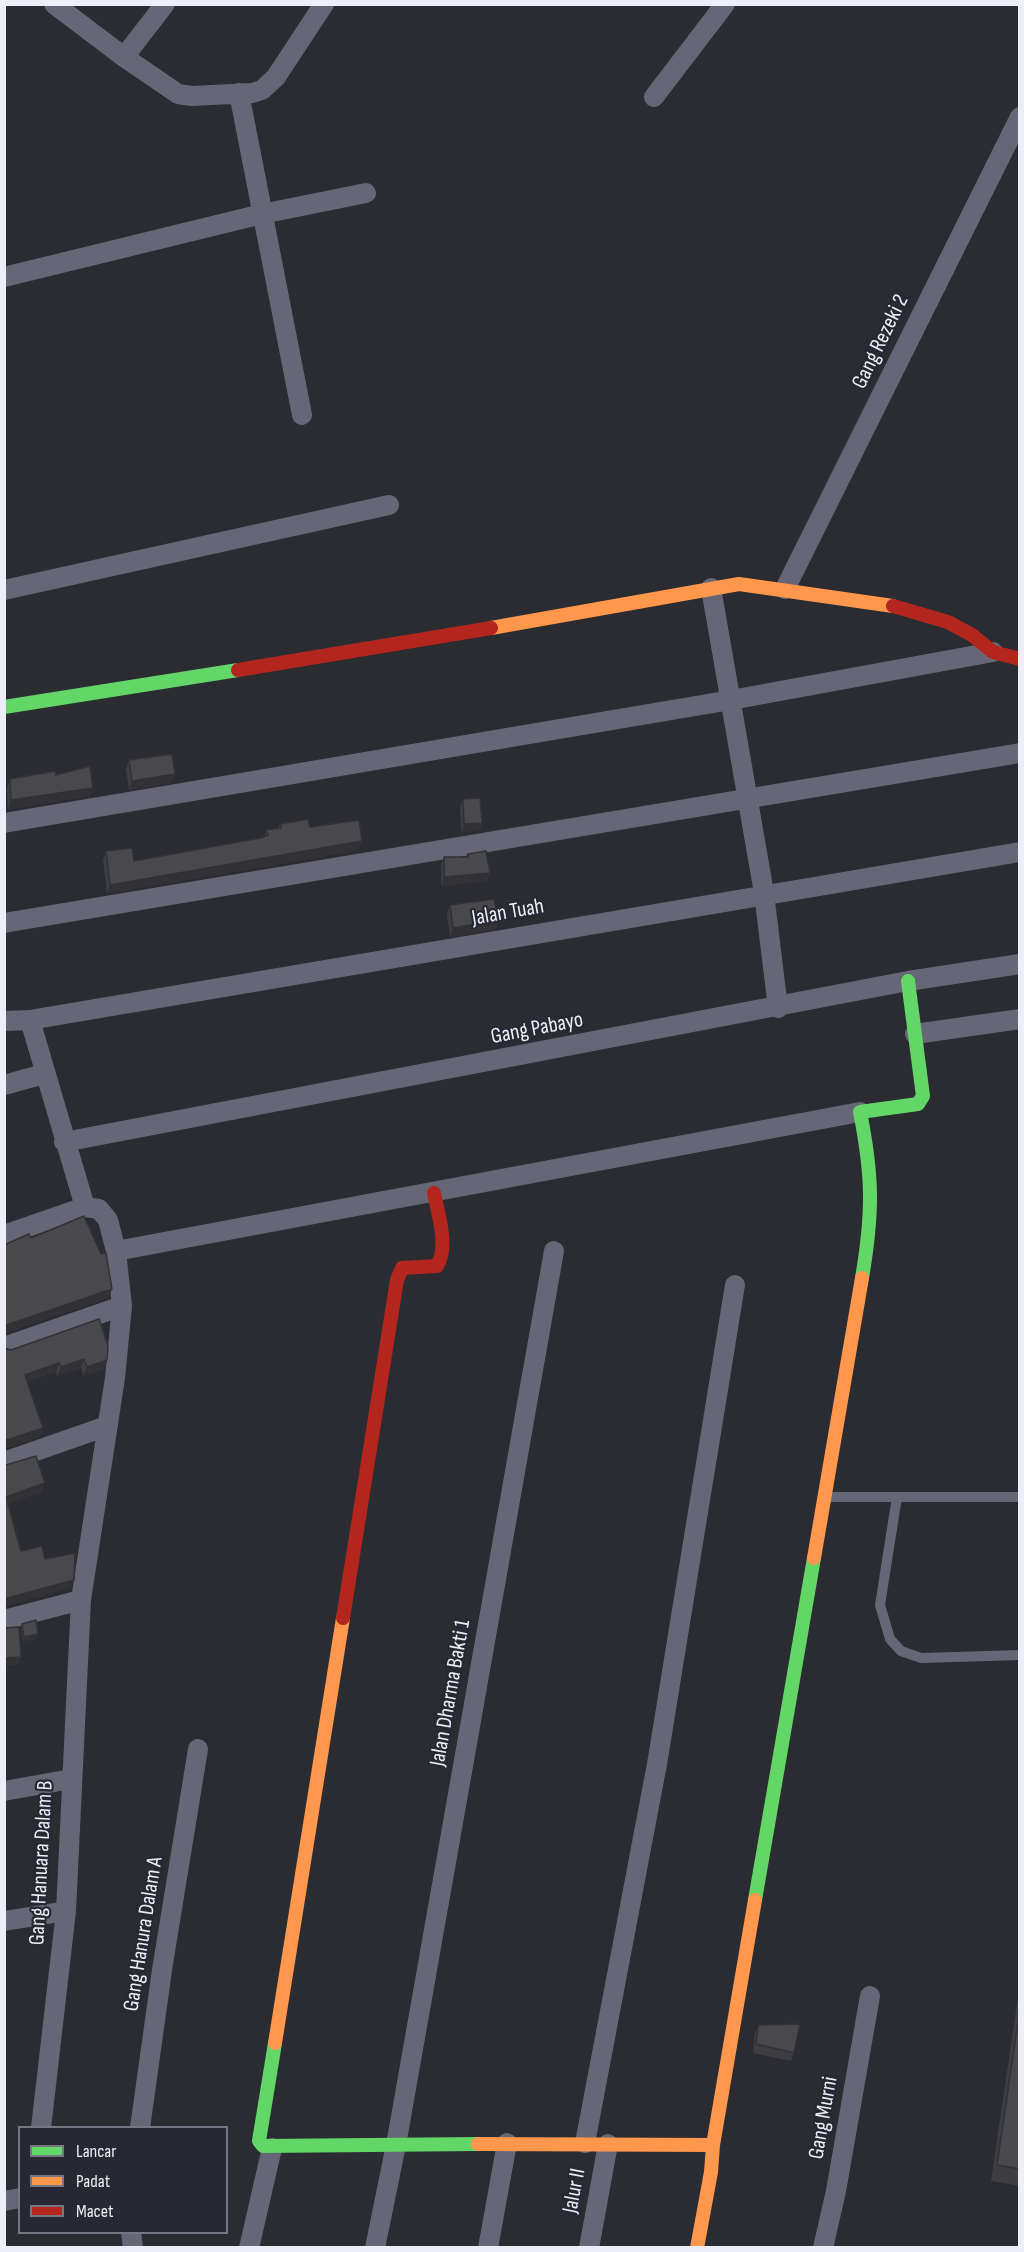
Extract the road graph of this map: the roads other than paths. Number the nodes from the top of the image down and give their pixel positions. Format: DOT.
graph roads {
  1 [pos="54,4"];
  2 [pos="165,4"];
  3 [pos="324,4"];
  4 [pos="725,4"];
  5 [pos="124,57"];
  6 [pos="239,93"];
  7 [pos="654,97"];
  8 [pos="1020,117"];
  9 [pos="366,193"];
  10 [pos="262,214"];
  11 [pos="4,277"];
  12 [pos="302,415"];
  13 [pos="388,505"];
  14 [pos="711,588"];
  15 [pos="785,589"];
  16 [pos="4,590"];
  17 [pos="993,652"];
  18 [pos="1020,659"];
  19 [pos="731,700"];
  20 [pos="4,707"];
  21 [pos="1020,753"];
  22 [pos="746,797"];
  23 [pos="4,823"];
  24 [pos="1020,852"];
  25 [pos="764,893"];
  26 [pos="4,923"];
  27 [pos="1020,964"];
  28 [pos="908,981"];
  29 [pos="778,1008"];
  30 [pos="1020,1019"];
  31 [pos="30,1020"];
  32 [pos="4,1021"];
  33 [pos="915,1034"];
  34 [pos="44,1074"];
  35 [pos="4,1085"];
  36 [pos="860,1112"];
  37 [pos="64,1142"];
  38 [pos="434,1193"];
  39 [pos="92,1208"];
  40 [pos="4,1235"];
  41 [pos="116,1251"];
  42 [pos="554,1251"];
  43 [pos="735,1285"];
  44 [pos="122,1306"];
  45 [pos="4,1347"];
  46 [pos="107,1426"];
  47 [pos="4,1462"];
  48 [pos="824,1497"];
  49 [pos="897,1497"];
  50 [pos="1020,1497"];
  51 [pos="81,1600"];
  52 [pos="4,1620"];
  53 [pos="1020,1655"];
  54 [pos="198,1749"];
  55 [pos="71,1779"];
  56 [pos="4,1791"];
  57 [pos="66,1911"];
  58 [pos="4,1921"];
  59 [pos="870,1996"];
  60 [pos="41,2126"];
  61 [pos="140,2126"];
  62 [pos="507,2143"];
  63 [pos="585,2143"];
  64 [pos="608,2144"];
  65 [pos="396,2145"];
  66 [pos="713,2145"];
  67 [pos="272,2148"];
  68 [pos="249,2247"];
  69 [pos="375,2247"];
  70 [pos="488,2247"];
  71 [pos="589,2247"];
  72 [pos="697,2247"];
  73 [pos="822,2247"];
  1 -- 5 [label="street"];
  2 -- 5 [label="street"];
  3 -- 6 [label="street"];
  4 -- 7 [label="street"];
  5 -- 6 [label="street"];
  6 -- 10 [label="street"];
  8 -- 15 [label="street, Gang Rezeki 2"];
  9 -- 10 [label="street"];
  10 -- 11 [label="street"];
  10 -- 12 [label="street"];
  13 -- 16 [label="street"];
  14 -- 15 [label="street"];
  14 -- 19 [label="street"];
  14 -- 20 [label="street"];
  15 -- 17 [label="street"];
  17 -- 18 [label="street"];
  17 -- 19 [label="street"];
  19 -- 22 [label="street"];
  19 -- 23 [label="street"];
  21 -- 22 [label="street"];
  22 -- 25 [label="street"];
  22 -- 26 [label="street"];
  24 -- 25 [label="street, Jalan Tuah"];
  25 -- 29 [label="street"];
  25 -- 31 [label="street, Jalan Tuah"];
  27 -- 28 [label="street, Gang Pabayo"];
  28 -- 29 [label="street, Gang Pabayo"];
  28 -- 33 [label="street"];
  29 -- 37 [label="street, Gang Pabayo"];
  30 -- 33 [label="street"];
  31 -- 32 [label="street, Jalan Tuah"];
  31 -- 34 [label="street, Gang Hanuara Dalam B"];
  33 -- 36 [label="street"];
  34 -- 35 [label="street"];
  34 -- 37 [label="street, Gang Hanuara Dalam B"];
  36 -- 38 [label="street"];
  36 -- 48 [label="street"];
  37 -- 39 [label="street, Gang Hanuara Dalam B"];
  38 -- 41 [label="street"];
  38 -- 67 [label="street"];
  39 -- 40 [label="street"];
  39 -- 41 [label="street, Gang Hanuara Dalam B"];
  41 -- 44 [label="street, Gang Hanuara Dalam B"];
  42 -- 65 [label="street, Jalan Dharma Bakti 1"];
  43 -- 63 [label="street"];
  44 -- 45 [label="street"];
  44 -- 46 [label="street, Gang Hanuara Dalam B"];
  46 -- 47 [label="street"];
  46 -- 51 [label="street, Gang Hanuara Dalam B"];
  48 -- 49 [label="lane"];
  48 -- 66 [label="street"];
  49 -- 50 [label="lane"];
  49 -- 53 [label="lane"];
  51 -- 52 [label="street"];
  51 -- 55 [label="street, Gang Hanuara Dalam B"];
  54 -- 61 [label="street, Gang Hanura Dalam A"];
  55 -- 56 [label="street"];
  55 -- 57 [label="street, Gang Hanuara Dalam B"];
  57 -- 58 [label="street"];
  57 -- 60 [label="street, Gang Hanuara Dalam B"];
  59 -- 73 [label="street, Gang Murni"];
  62 -- 63 [label="street"];
  62 -- 65 [label="street"];
  62 -- 70 [label="street"];
  63 -- 64 [label="street"];
  64 -- 66 [label="street"];
  64 -- 71 [label="street, Jalur II"];
  65 -- 67 [label="street"];
  65 -- 69 [label="street, Jalan Dharma Bakti 1"];
  66 -- 72 [label="street"];
  67 -- 68 [label="street"];
}
